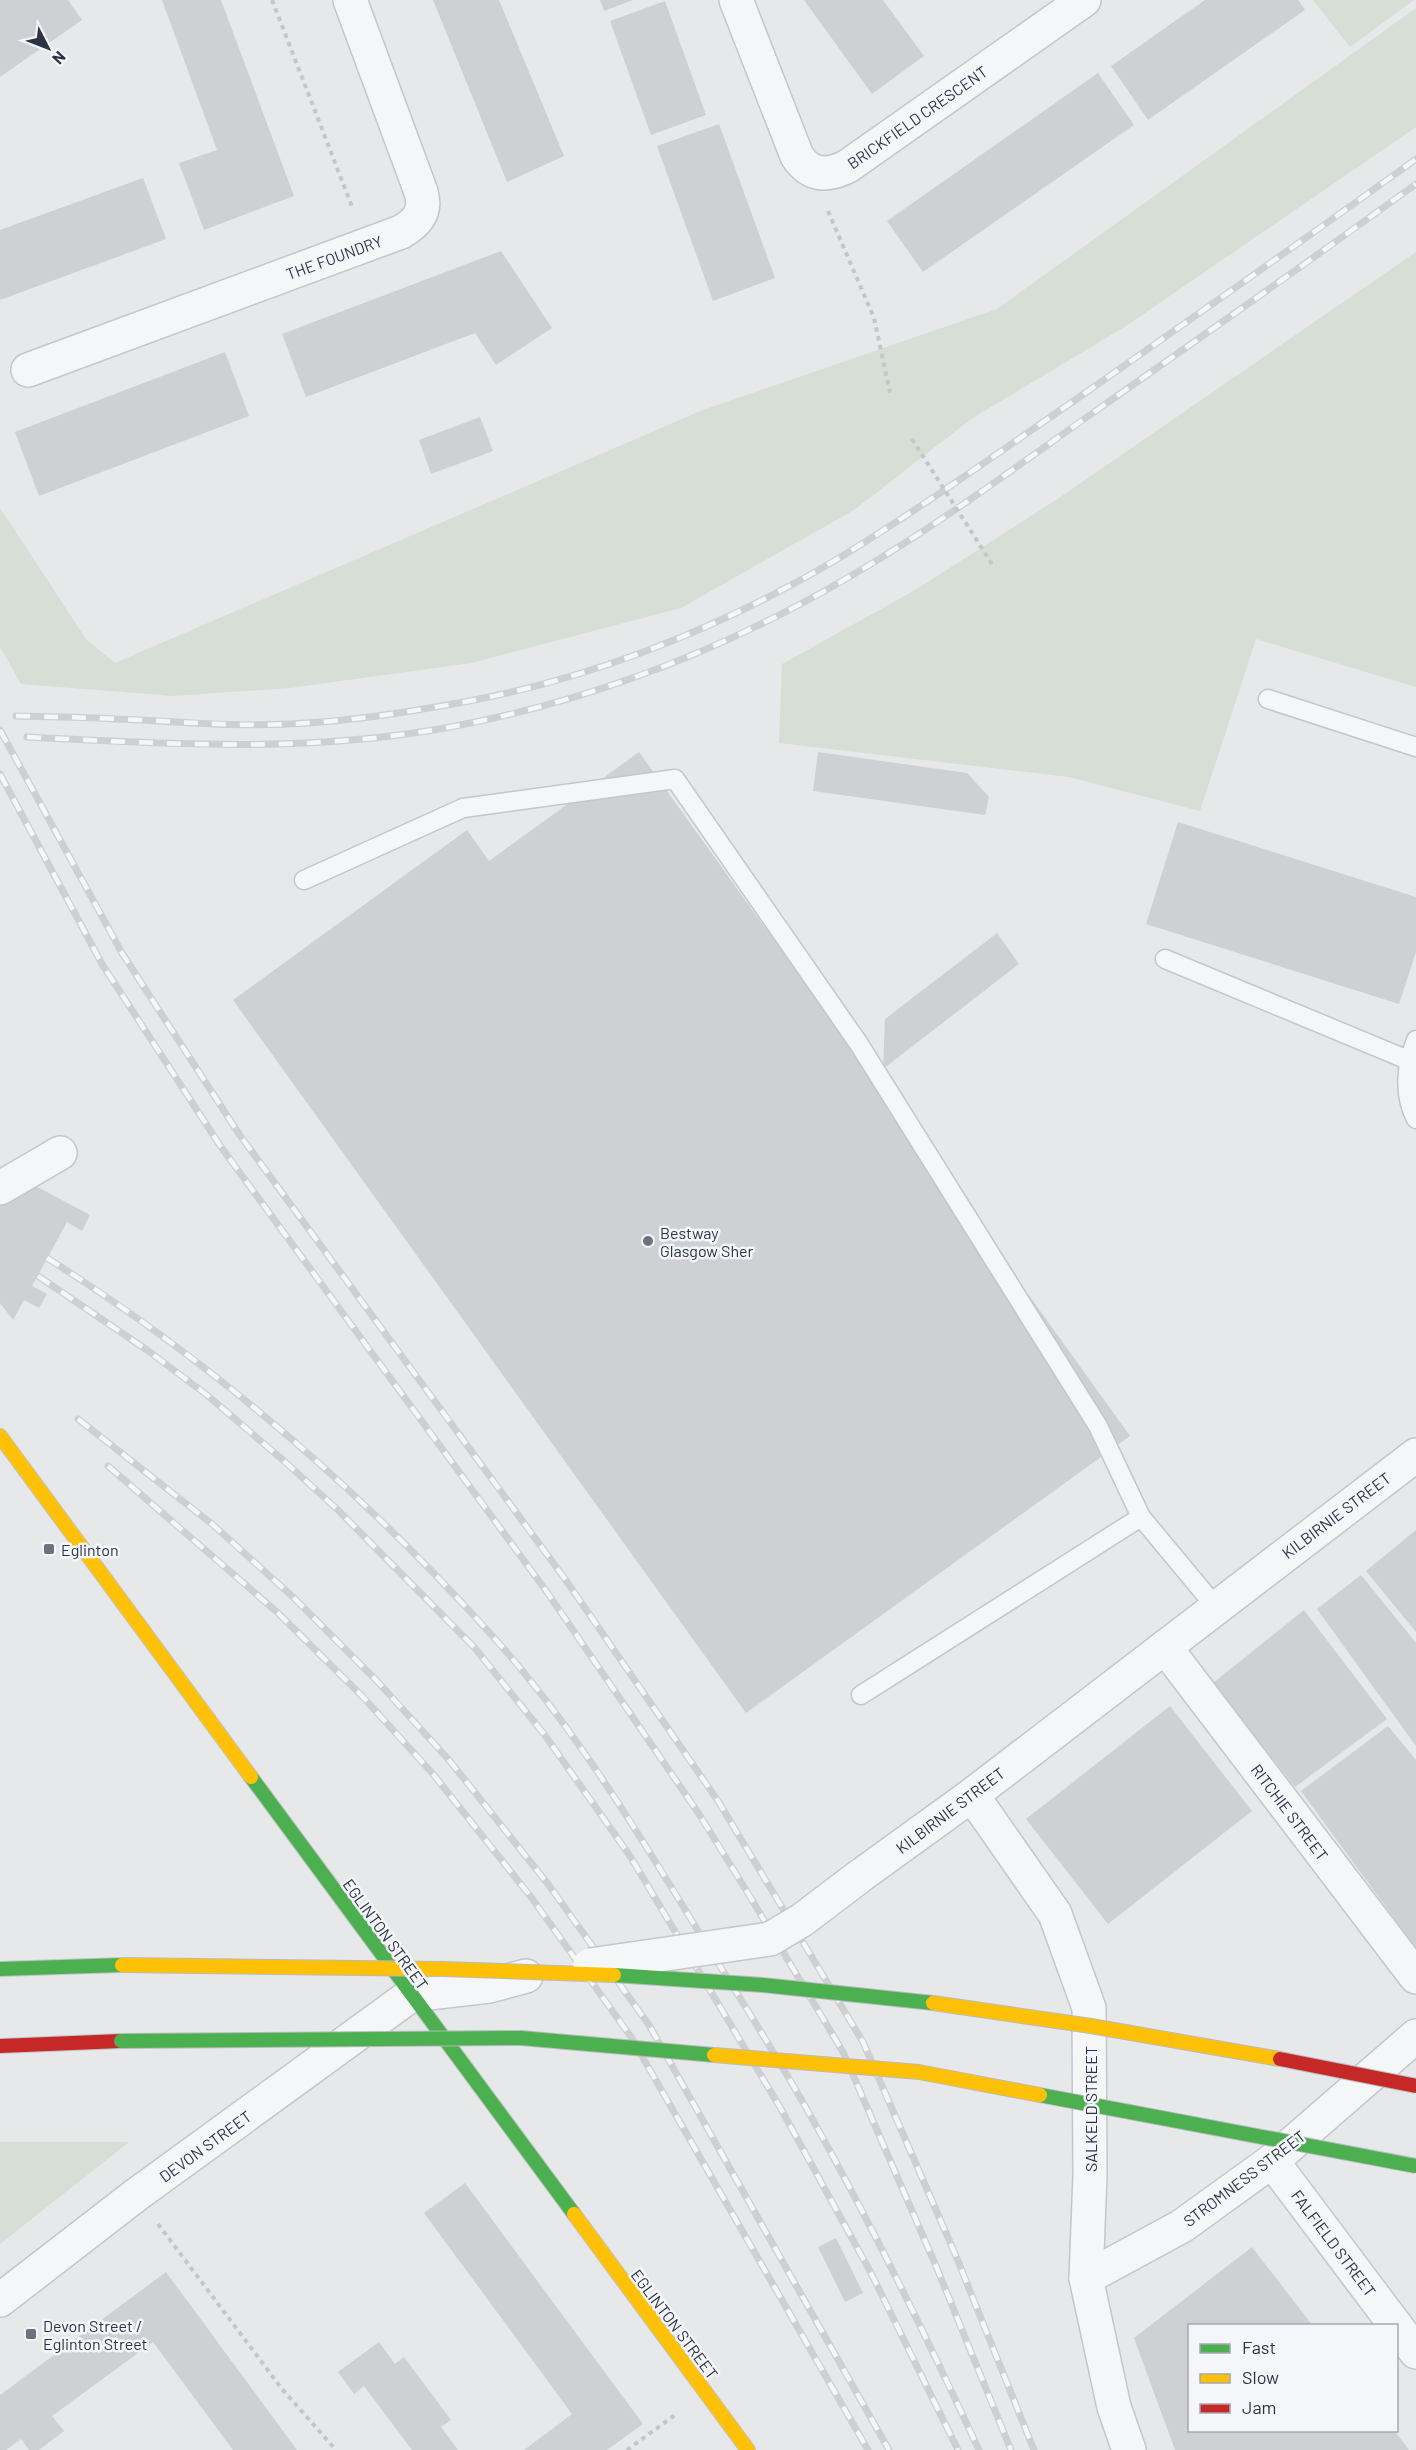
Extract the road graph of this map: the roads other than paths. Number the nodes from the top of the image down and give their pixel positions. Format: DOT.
graph roads {
  1 [pos="350,0"];
  2 [pos="736,0"];
  3 [pos="1084,0"];
  4 [pos="28,370"];
  5 [pos="1268,699"];
  6 [pos="1416,747"];
  7 [pos="304,880"];
  8 [pos="1165,959"];
  9 [pos="1416,1040"];
  10 [pos="1408,1060"];
  11 [pos="1416,1119"];
  12 [pos="60,1153"];
  13 [pos="0,1188"];
  14 [pos="0,1436"];
  15 [pos="1416,1455"];
  16 [pos="1141,1517"];
  17 [pos="1215,1606"];
  18 [pos="1165,1647"];
  19 [pos="861,1695"];
  20 [pos="972,1795"];
  21 [pos="0,1969"];
  22 [pos="1416,1977"];
  23 [pos="411,1995"];
  24 [pos="1416,2036"];
  25 [pos="0,2046"];
  26 [pos="1416,2086"];
  27 [pos="1272,2161"];
  28 [pos="1416,2166"];
  29 [pos="1086,2278"];
  30 [pos="0,2300"];
  31 [pos="1394,2324"];
  32 [pos="1398,2329"];
  33 [pos="1416,2352"];
  34 [pos="744,2449"];
  35 [pos="1129,2450"];
  1 -- 4 [label="street, THE FOUNDRY"];
  2 -- 3 [label="street, BRICKFIELD CRESCENT"];
  5 -- 6 [label="lane"];
  7 -- 16 [label="lane"];
  8 -- 10 [label="lane"];
  9 -- 10 [label="lane"];
  10 -- 11 [label="lane"];
  12 -- 13 [label="street"];
  14 -- 23 [label="main road, EGLINTON STREET"];
  15 -- 17 [label="street, KILBIRNIE STREET"];
  16 -- 17 [label="lane"];
  16 -- 19 [label="lane"];
  17 -- 18 [label="street, KILBIRNIE STREET"];
  18 -- 20 [label="street, KILBIRNIE STREET"];
  18 -- 22 [label="street, RITCHIE STREET"];
  20 -- 23 [label="street, KILBIRNIE STREET, bridge"];
  20 -- 29 [label="street, SALKELD STREET"];
  21 -- 26 [label="main road, bridge"];
  23 -- 30 [label="street, DEVON STREET"];
  23 -- 34 [label="main road, EGLINTON STREET"];
  24 -- 27 [label="street, STROMNESS STREET"];
  25 -- 28 [label="main road, bridge"];
  27 -- 29 [label="street, STROMNESS STREET"];
  27 -- 31 [label="street, FALFIELD STREET"];
  29 -- 35 [label="street, SALKELD STREET"];
  32 -- 33 [label="street, FALFIELD STREET"];
}
